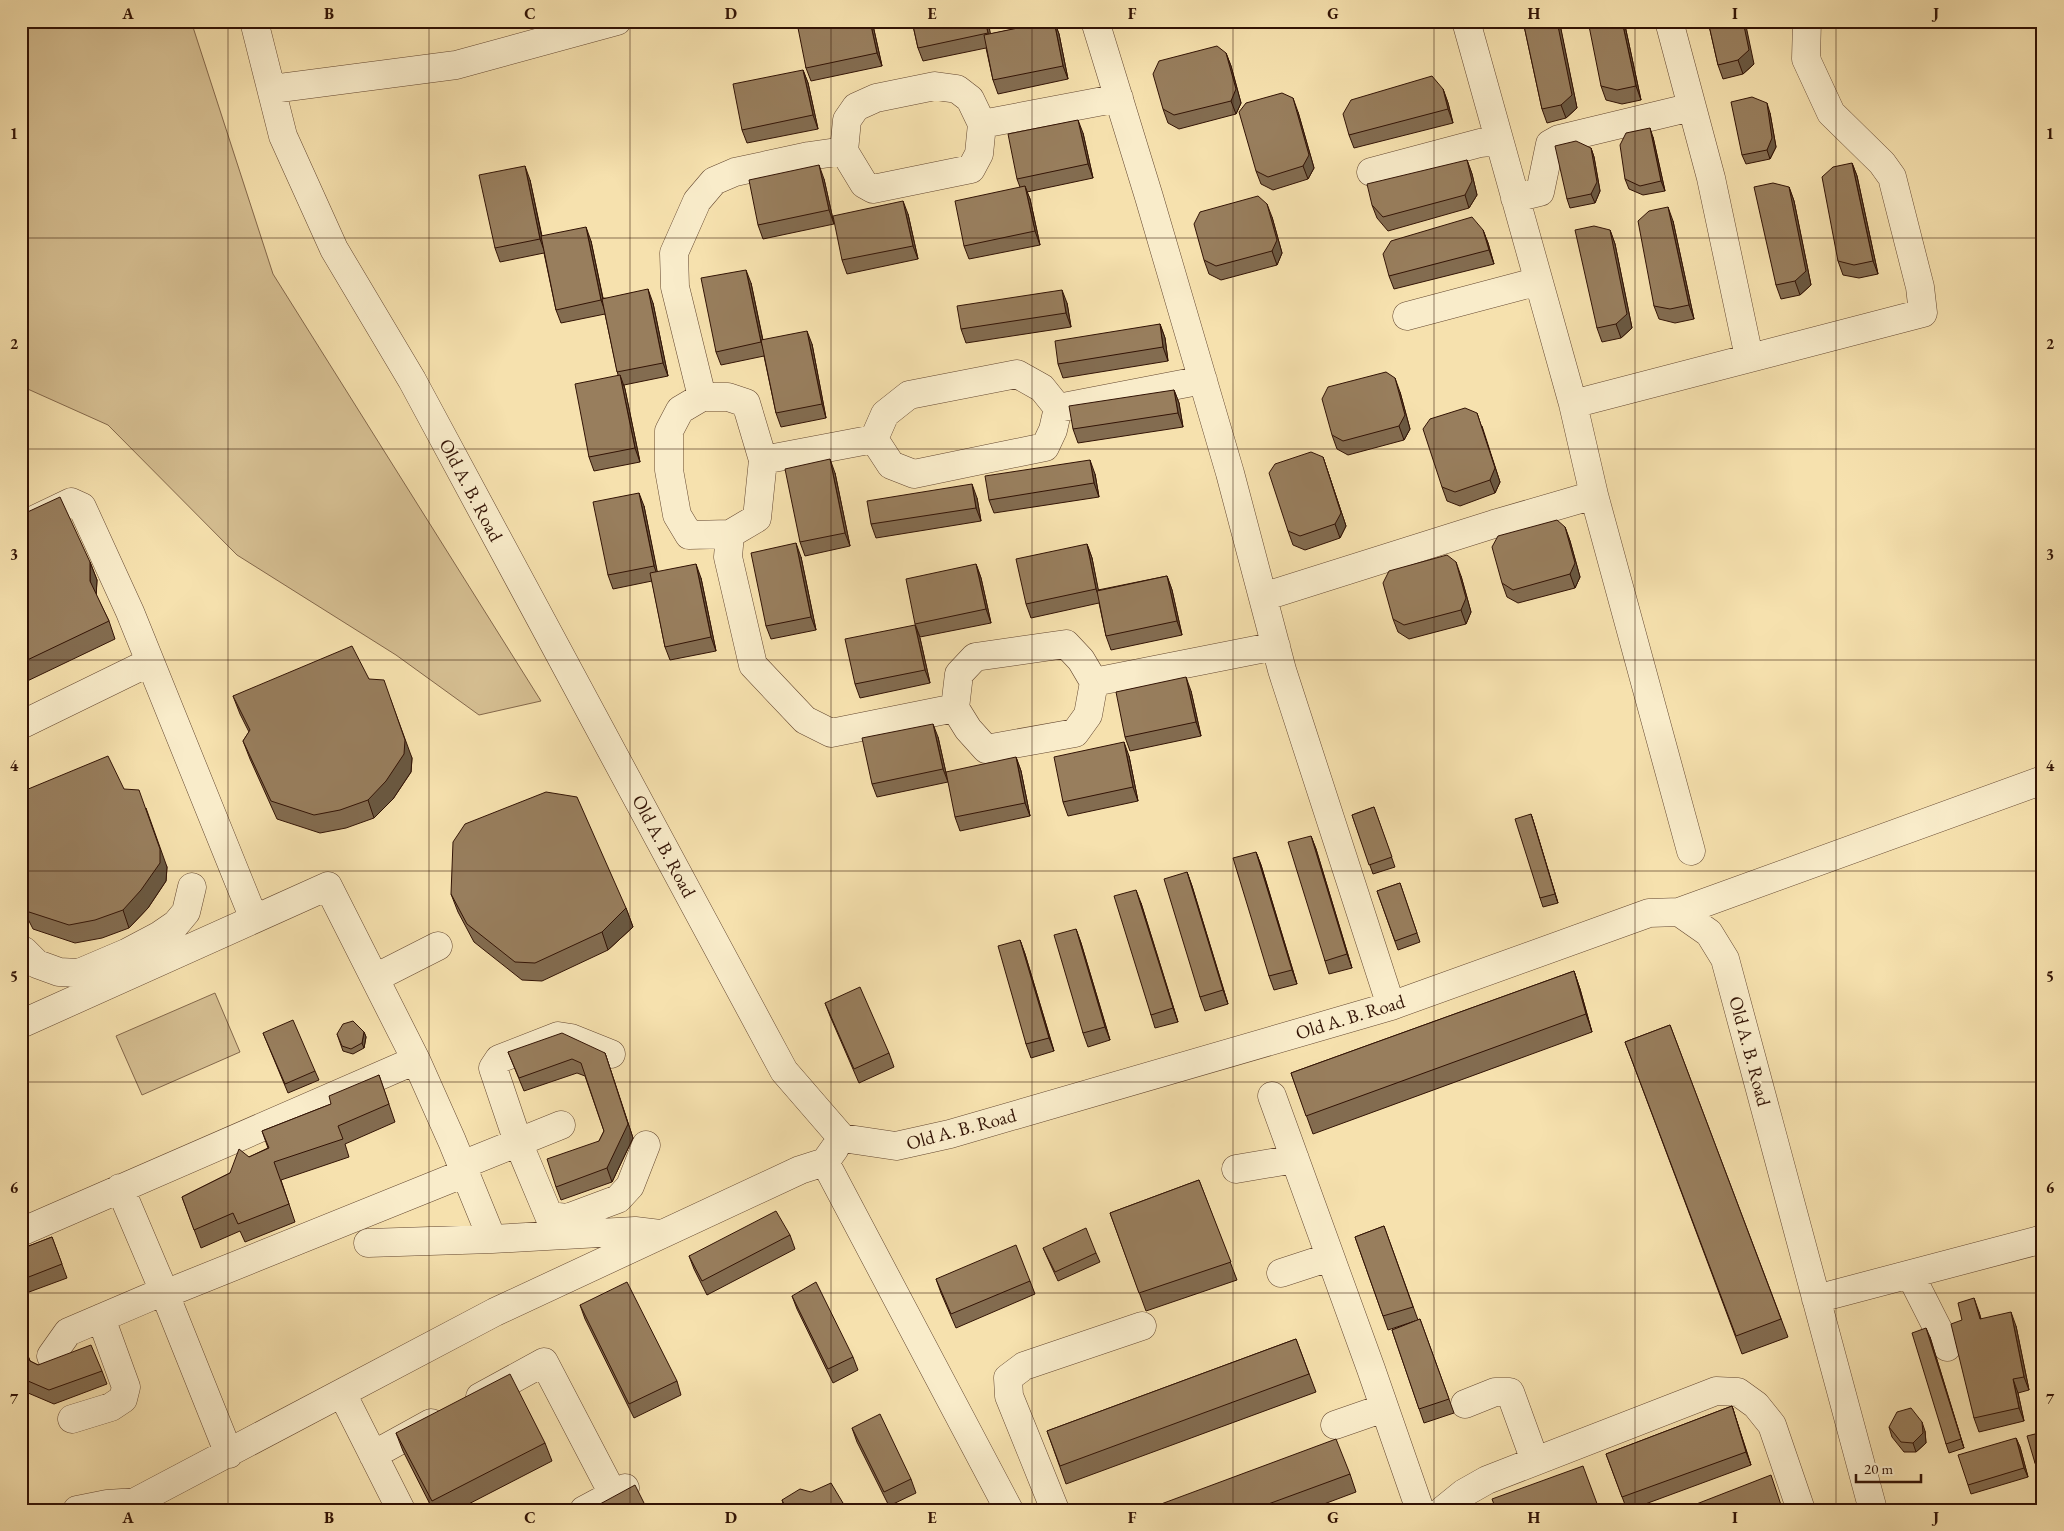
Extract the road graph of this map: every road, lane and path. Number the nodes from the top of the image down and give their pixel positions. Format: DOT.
graph roads {
  1 [pos="254,21"];
  2 [pos="617,21"];
  3 [pos="1095,21"];
  4 [pos="1466,21"];
  5 [pos="1669,21"];
  6 [pos="1807,21"];
  7 [pos="272,89"];
  8 [pos="1119,98"];
  9 [pos="1692,107"];
  10 [pos="982,124"];
  11 [pos="1499,141"];
  12 [pos="844,151"];
  13 [pos="1371,172"];
  14 [pos="1515,198"];
  15 [pos="1539,283"];
  16 [pos="1407,316"];
  17 [pos="1749,358"];
  18 [pos="1202,380"];
  19 [pos="702,397"];
  20 [pos="1573,404"];
  21 [pos="1058,408"];
  22 [pos="874,439"];
  23 [pos="763,460"];
  24 [pos="1594,495"];
  25 [pos="21,526"];
  26 [pos="730,534"];
  27 [pos="1263,597"];
  28 [pos="1276,646"];
  29 [pos="150,662"];
  30 [pos="1094,682"];
  31 [pos="955,708"];
  32 [pos="21,725"];
  33 [pos="2043,780"];
  34 [pos="1691,851"];
  35 [pos="192,887"];
  36 [pos="1679,912"];
  37 [pos="254,920"];
  38 [pos="438,946"];
  39 [pos="24,951"];
  40 [pos="130,963"];
  41 [pos="375,978"];
  42 [pos="1391,1006"];
  43 [pos="21,1024"];
  44 [pos="611,1054"];
  45 [pos="416,1060"];
  46 [pos="1272,1096"];
  47 [pos="561,1125"];
  48 [pos="842,1138"];
  49 [pos="518,1142"];
  50 [pos="646,1145"];
  51 [pos="1295,1159"];
  52 [pos="825,1162"];
  53 [pos="463,1169"];
  54 [pos="1236,1169"];
  55 [pos="120,1188"];
  56 [pos="21,1232"];
  57 [pos="662,1234"];
  58 [pos="492,1239"];
  59 [pos="2043,1239"];
  60 [pos="368,1243"];
  61 [pos="1330,1257"];
  62 [pos="1282,1273"];
  63 [pos="1910,1274"];
  64 [pos="165,1292"];
  65 [pos="1816,1299"];
  66 [pos="102,1318"];
  67 [pos="1142,1326"];
  68 [pos="1947,1347"];
  69 [pos="51,1356"];
  70 [pos="342,1393"];
  71 [pos="1465,1404"];
  72 [pos="1384,1408"];
  73 [pos="72,1419"];
  74 [pos="1335,1425"];
  75 [pos="229,1454"];
  76 [pos="373,1455"];
  77 [pos="1535,1461"];
  78 [pos="132,1507"];
  79 [pos="77,1510"];
  80 [pos="401,1510"];
  81 [pos="584,1510"];
  82 [pos="1009,1510"];
  83 [pos="1055,1510"];
  84 [pos="1420,1510"];
  85 [pos="1443,1510"];
  86 [pos="1801,1510"];
  87 [pos="1873,1510"];
  1 -- 7 [label="street, Old A. B. Road"];
  2 -- 7 [label="street"];
  3 -- 8 [label="street"];
  4 -- 11 [label="street"];
  5 -- 9 [label="street"];
  6 -- 17 [label="street"];
  7 -- 48 [label="street, Old A. B. Road"];
  8 -- 10 [label="street"];
  8 -- 18 [label="street"];
  9 -- 14 [label="street"];
  9 -- 17 [label="street"];
  10 -- 12 [label="street"];
  10 -- 12 [label="street"];
  11 -- 13 [label="street"];
  11 -- 14 [label="street"];
  12 -- 19 [label="street"];
  14 -- 15 [label="street"];
  15 -- 16 [label="street"];
  15 -- 20 [label="street"];
  17 -- 20 [label="street"];
  18 -- 21 [label="street"];
  18 -- 27 [label="street"];
  19 -- 23 [label="street"];
  19 -- 26 [label="street"];
  20 -- 24 [label="street"];
  21 -- 22 [label="street"];
  21 -- 22 [label="street"];
  22 -- 23 [label="street"];
  23 -- 26 [label="street"];
  24 -- 27 [label="street"];
  24 -- 34 [label="street"];
  25 -- 29 [label="street"];
  26 -- 31 [label="street"];
  27 -- 28 [label="street"];
  28 -- 30 [label="street"];
  28 -- 42 [label="street"];
  29 -- 32 [label="street"];
  29 -- 37 [label="street"];
  30 -- 31 [label="street"];
  30 -- 31 [label="street"];
  33 -- 36 [label="street"];
  35 -- 40 [label="street"];
  36 -- 42 [label="street, Old A. B. Road"];
  36 -- 65 [label="street, Old A. B. Road"];
  37 -- 40 [label="street"];
  37 -- 41 [label="street"];
  38 -- 41 [label="street"];
  39 -- 40 [label="street"];
  40 -- 43 [label="street"];
  41 -- 45 [label="street"];
  42 -- 48 [label="street, Old A. B. Road"];
  44 -- 49 [label="street"];
  45 -- 53 [label="street"];
  45 -- 55 [label="street"];
  46 -- 51 [label="street"];
  47 -- 49 [label="street"];
  48 -- 52 [label="street"];
  49 -- 50 [label="street"];
  49 -- 53 [label="street"];
  51 -- 54 [label="street"];
  51 -- 61 [label="street"];
  52 -- 57 [label="street"];
  52 -- 82 [label="street"];
  53 -- 58 [label="street"];
  53 -- 64 [label="street"];
  55 -- 56 [label="street"];
  55 -- 64 [label="street"];
  57 -- 58 [label="street"];
  57 -- 70 [label="street"];
  58 -- 60 [label="street"];
  59 -- 63 [label="street"];
  61 -- 62 [label="street"];
  61 -- 72 [label="street"];
  63 -- 65 [label="street"];
  63 -- 68 [label="street"];
  64 -- 66 [label="street"];
  64 -- 75 [label="street"];
  65 -- 87 [label="street, Old A. B. Road"];
  66 -- 69 [label="street"];
  66 -- 73 [label="street"];
  67 -- 83 [label="street"];
  70 -- 75 [label="street"];
  70 -- 76 [label="street"];
  71 -- 77 [label="street"];
  72 -- 74 [label="street"];
  72 -- 84 [label="street"];
  75 -- 78 [label="street"];
  76 -- 80 [label="street"];
  76 -- 81 [label="street"];
  77 -- 85 [label="street"];
  77 -- 86 [label="street"];
  78 -- 79 [label="street"];
}
